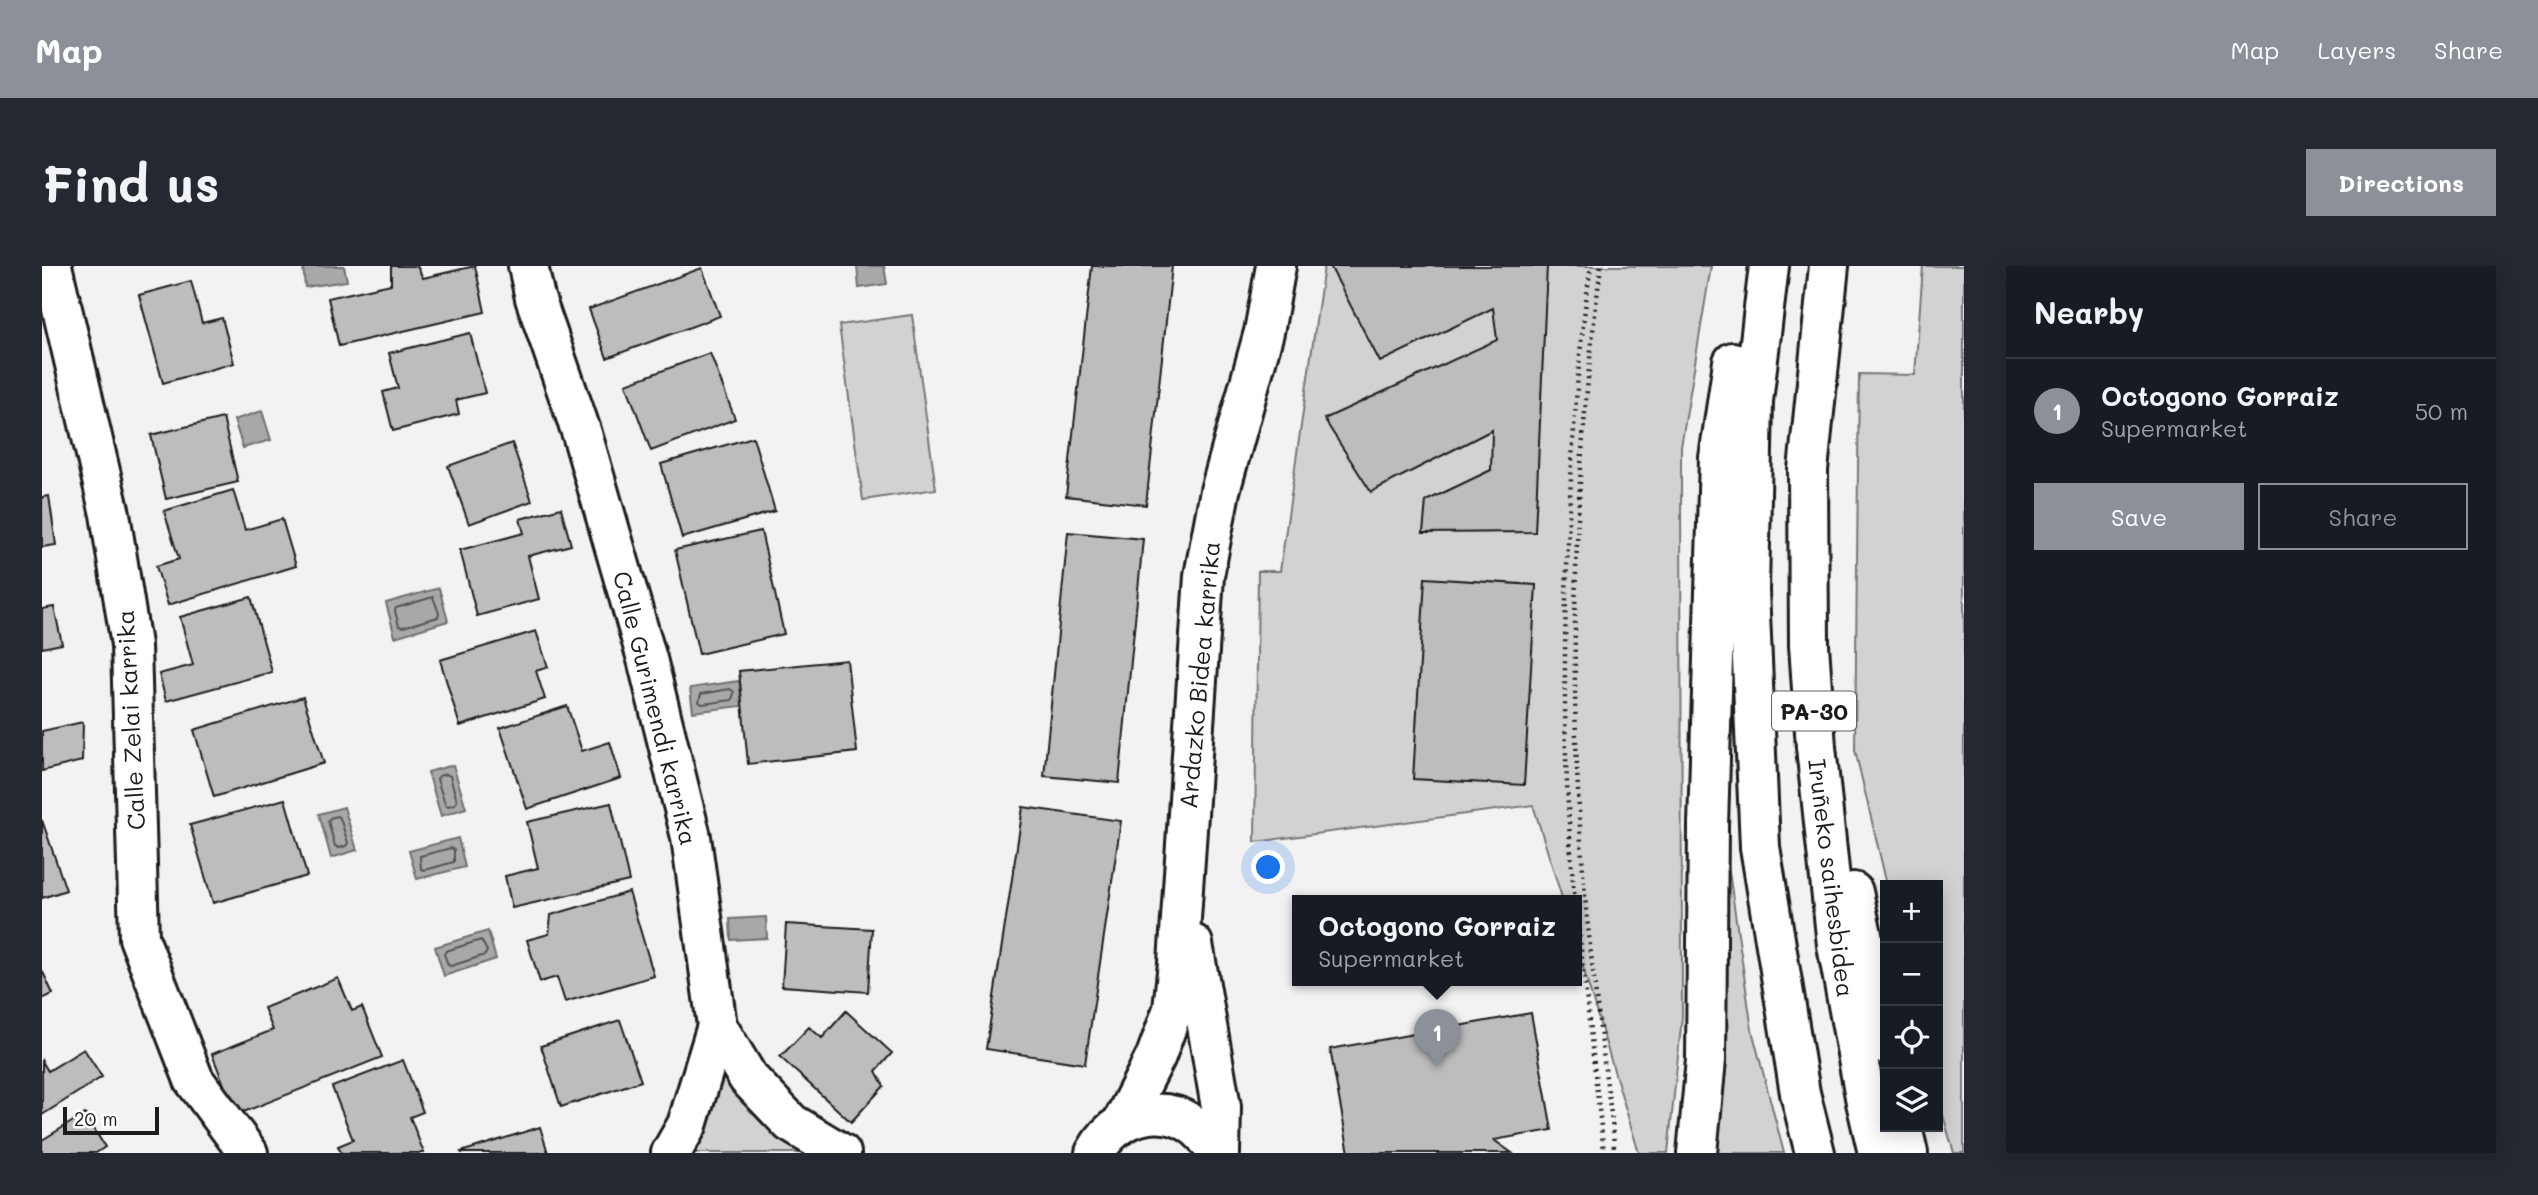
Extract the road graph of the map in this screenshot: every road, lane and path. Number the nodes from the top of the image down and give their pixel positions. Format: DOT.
graph roads {
  1 [pos="51,266"];
  2 [pos="528,266"];
  3 [pos="1276,266"];
  4 [pos="1591,266"];
  5 [pos="1601,266"];
  6 [pos="1746,266"];
  7 [pos="1769,266"];
  8 [pos="1829,266"];
  9 [pos="1816,747"];
  10 [pos="1183,882"];
  11 [pos="1576,895"];
  12 [pos="1582,959"];
  13 [pos="1880,1020"];
  14 [pos="717,1026"];
  15 [pos="1903,1132"];
  16 [pos="1097,1142"];
  17 [pos="248,1153"];
  18 [pos="671,1153"];
  19 [pos="841,1153"];
  20 [pos="1218,1153"];
  21 [pos="1604,1153"];
  22 [pos="1614,1153"];
  23 [pos="1697,1153"];
  24 [pos="1815,1153"];
  25 [pos="1878,1153"];
  26 [pos="1908,1153"];
  1 -- 17 [label="main road, Calle Zelai karrika"];
  2 -- 14 [label="main road, Calle Gurimendi karrika"];
  3 -- 10 [label="main road, Ardazko Bidea karrika"];
  4 -- 11 [label="path"];
  5 -- 22 [label="path"];
  6 -- 23 [label="main road"];
  7 -- 24 [label="main road, PA-30"];
  8 -- 9 [label="main road, Iruñeko saihesbidea / PA-30"];
  9 -- 13 [label="main road"];
  9 -- 25 [label="main road, Iruñeko saihesbidea / PA-30"];
  10 -- 16 [label="main road, Ardazko Bidea karrika"];
  10 -- 20 [label="main road, Ardazko Bidea karrika"];
  12 -- 21 [label="path"];
  14 -- 18 [label="main road, Calle Gurimendi karrika"];
  14 -- 19 [label="main road"];
  15 -- 26 [label="main road"];
  16 -- 20 [label="main road"];
}
